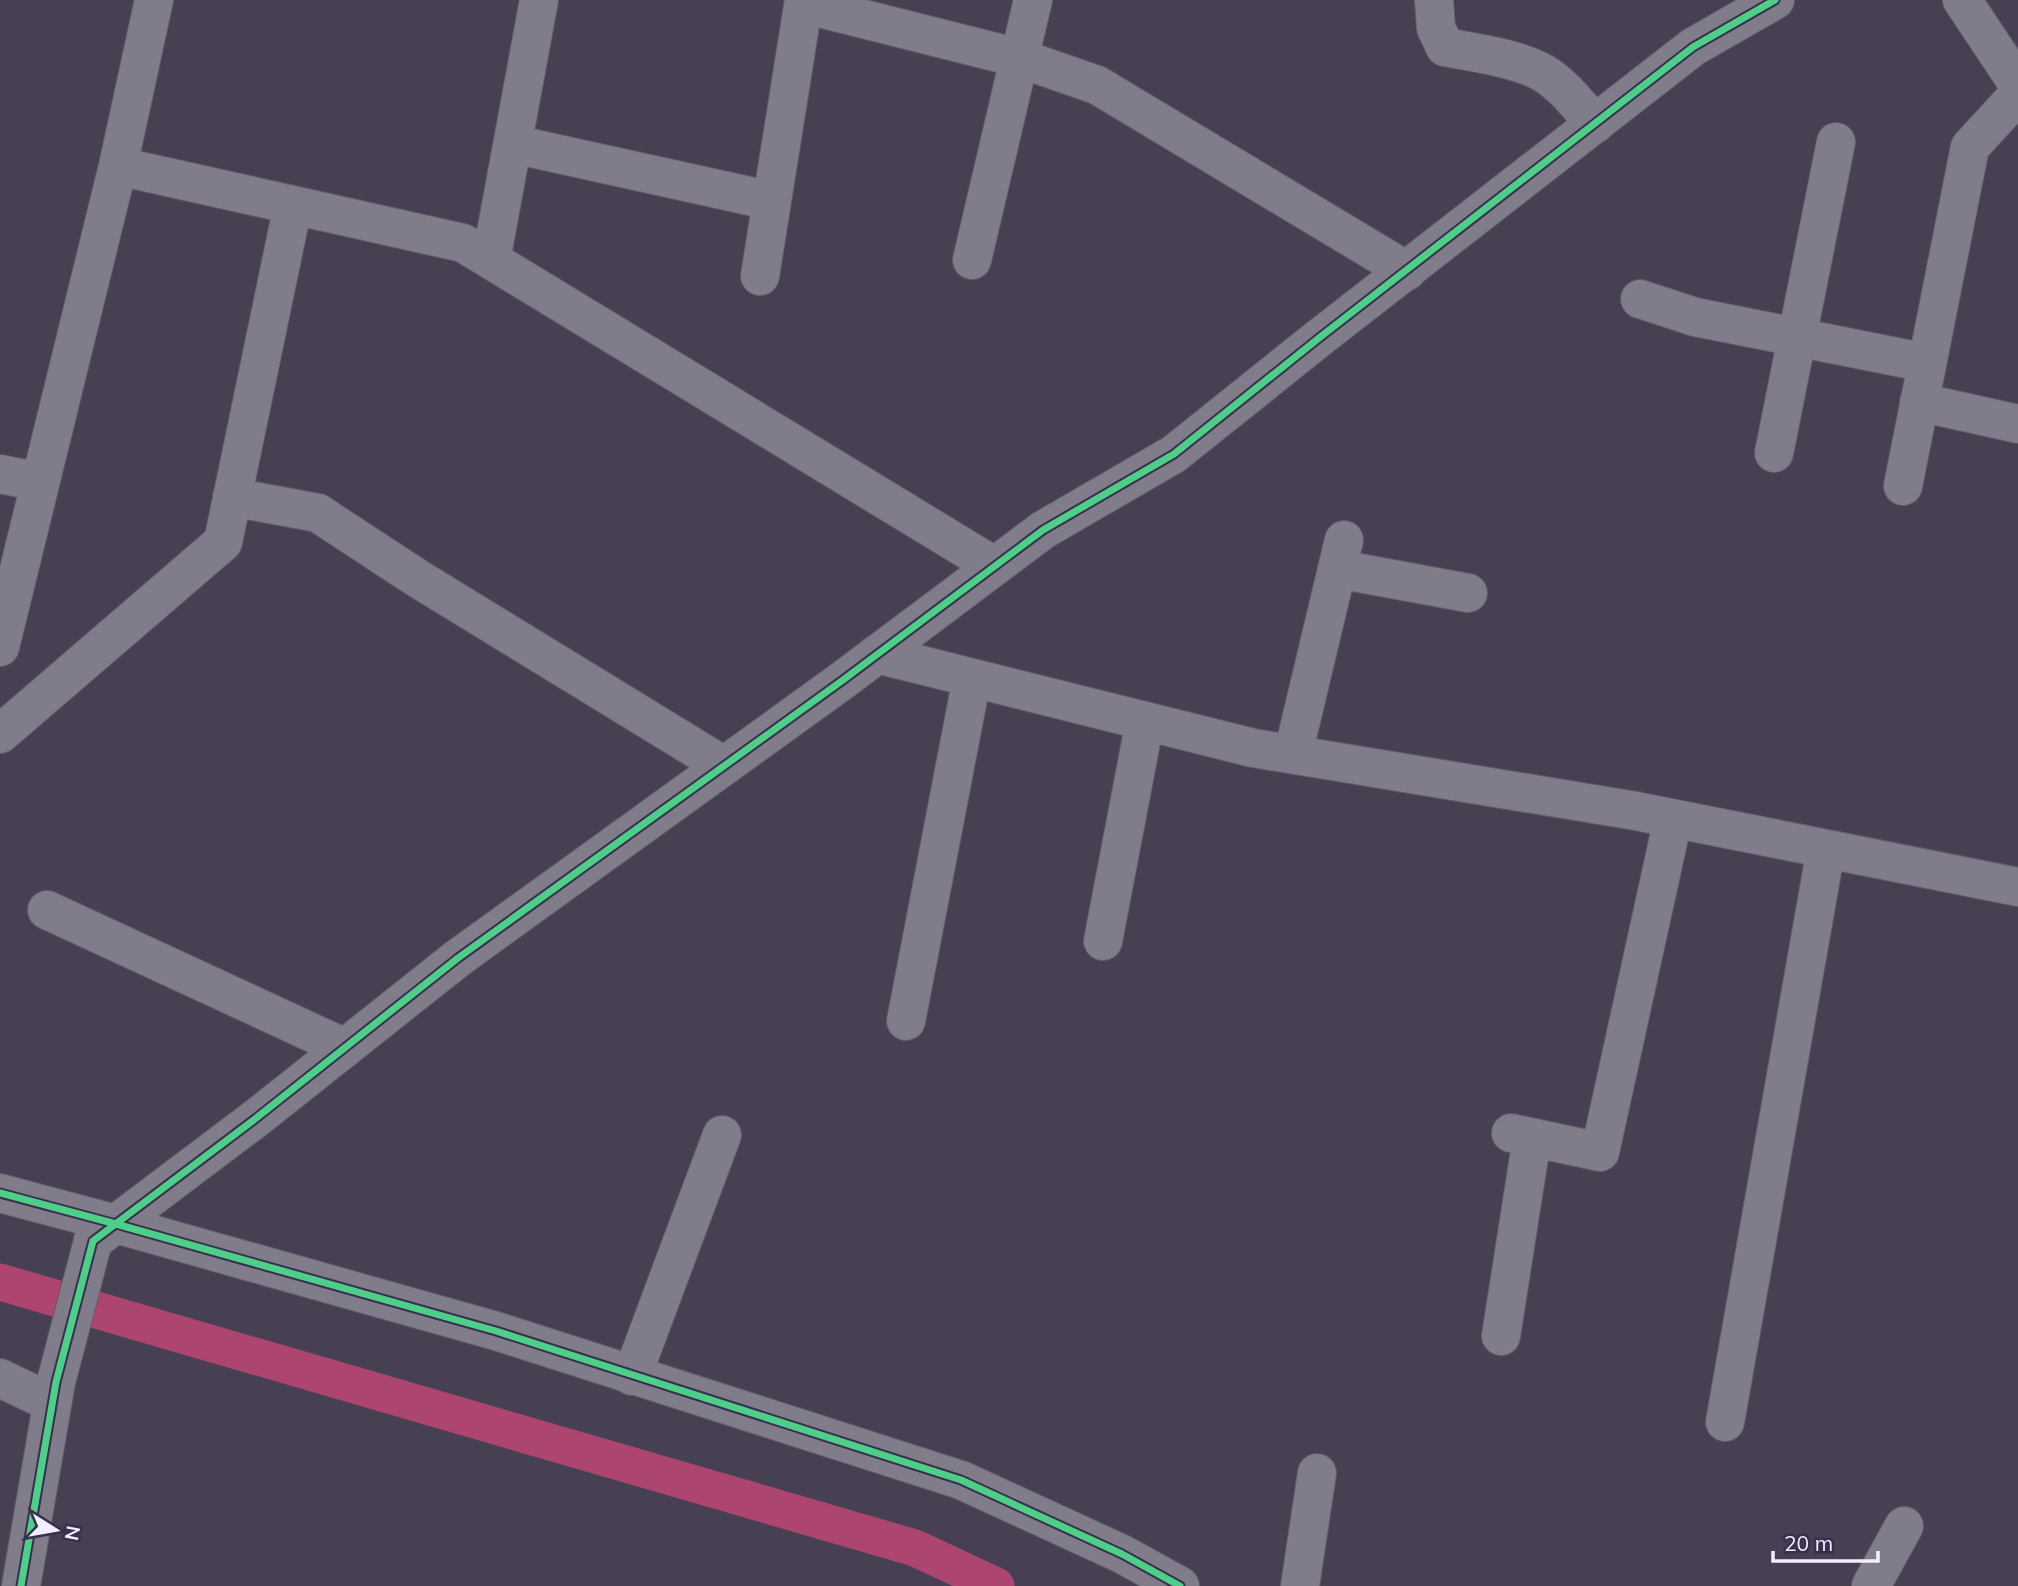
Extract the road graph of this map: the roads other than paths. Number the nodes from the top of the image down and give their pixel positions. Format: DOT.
graph roads {
  1 [pos="154,0"];
  2 [pos="540,0"];
  3 [pos="1033,0"];
  4 [pos="1434,0"];
  5 [pos="1775,0"];
  6 [pos="1962,0"];
  7 [pos="804,2"];
  8 [pos="1019,58"];
  9 [pos="2018,84"];
  10 [pos="2018,95"];
  11 [pos="1595,124"];
  12 [pos="1836,142"];
  13 [pos="513,144"];
  14 [pos="118,166"];
  15 [pos="772,201"];
  16 [pos="293,205"];
  17 [pos="491,260"];
  18 [pos="972,260"];
  19 [pos="1407,271"];
  20 [pos="760,276"];
  21 [pos="1640,299"];
  22 [pos="1797,336"];
  23 [pos="1927,363"];
  24 [pos="1919,402"];
  25 [pos="2018,424"];
  26 [pos="1774,453"];
  27 [pos="0,474"];
  28 [pos="40,482"];
  29 [pos="1903,486"];
  30 [pos="233,496"];
  31 [pos="994,566"];
  32 [pos="1468,593"];
  33 [pos="0,647"];
  34 [pos="877,654"];
  35 [pos="972,678"];
  36 [pos="1145,721"];
  37 [pos="0,734"];
  38 [pos="1293,754"];
  39 [pos="724,766"];
  40 [pos="1674,819"];
  41 [pos="1826,849"];
  42 [pos="2018,887"];
  43 [pos="47,910"];
  44 [pos="1102,942"];
  45 [pos="906,1021"];
  46 [pos="345,1048"];
  47 [pos="722,1135"];
  48 [pos="0,1193"];
  49 [pos="105,1232"];
  50 [pos="1501,1336"];
  51 [pos="632,1376"];
  52 [pos="0,1378"];
  53 [pos="54,1392"];
  54 [pos="1725,1422"];
  55 [pos="1317,1473"];
  56 [pos="1904,1526"];
  57 [pos="21,1586"];
  58 [pos="1180,1586"];
  59 [pos="1300,1586"];
  60 [pos="1871,1586"];
  1 -- 14 [label="street"];
  2 -- 13 [label="street"];
  3 -- 8 [label="street"];
  4 -- 11 [label="street"];
  5 -- 11 [label="street"];
  6 -- 9 [label="street"];
  7 -- 8 [label="street"];
  7 -- 15 [label="street"];
  8 -- 18 [label="street"];
  8 -- 19 [label="street"];
  10 -- 23 [label="street"];
  11 -- 19 [label="street"];
  12 -- 22 [label="street"];
  13 -- 15 [label="street"];
  13 -- 17 [label="street"];
  14 -- 16 [label="street"];
  14 -- 28 [label="street"];
  15 -- 20 [label="street"];
  16 -- 17 [label="street"];
  16 -- 30 [label="street"];
  17 -- 31 [label="street"];
  19 -- 31 [label="street"];
  21 -- 22 [label="street"];
  22 -- 23 [label="street"];
  22 -- 26 [label="street"];
  23 -- 24 [label="street"];
  24 -- 25 [label="street"];
  24 -- 29 [label="street"];
  27 -- 28 [label="street"];
  28 -- 33 [label="street"];
  30 -- 37 [label="street"];
  30 -- 39 [label="street"];
  31 -- 34 [label="street"];
  32 -- 38 [label="street"];
  34 -- 35 [label="street"];
  34 -- 39 [label="street"];
  35 -- 36 [label="street"];
  35 -- 45 [label="street"];
  36 -- 38 [label="street"];
  36 -- 44 [label="street"];
  38 -- 40 [label="street"];
  39 -- 46 [label="street"];
  40 -- 41 [label="street"];
  40 -- 50 [label="street"];
  41 -- 42 [label="street"];
  41 -- 54 [label="street"];
  43 -- 46 [label="street"];
  46 -- 49 [label="street"];
  47 -- 51 [label="street"];
  48 -- 49 [label="street"];
  49 -- 51 [label="street"];
  49 -- 53 [label="street"];
  51 -- 58 [label="street"];
  52 -- 53 [label="street"];
  53 -- 57 [label="street"];
  55 -- 59 [label="street"];
  56 -- 60 [label="street"];
}
